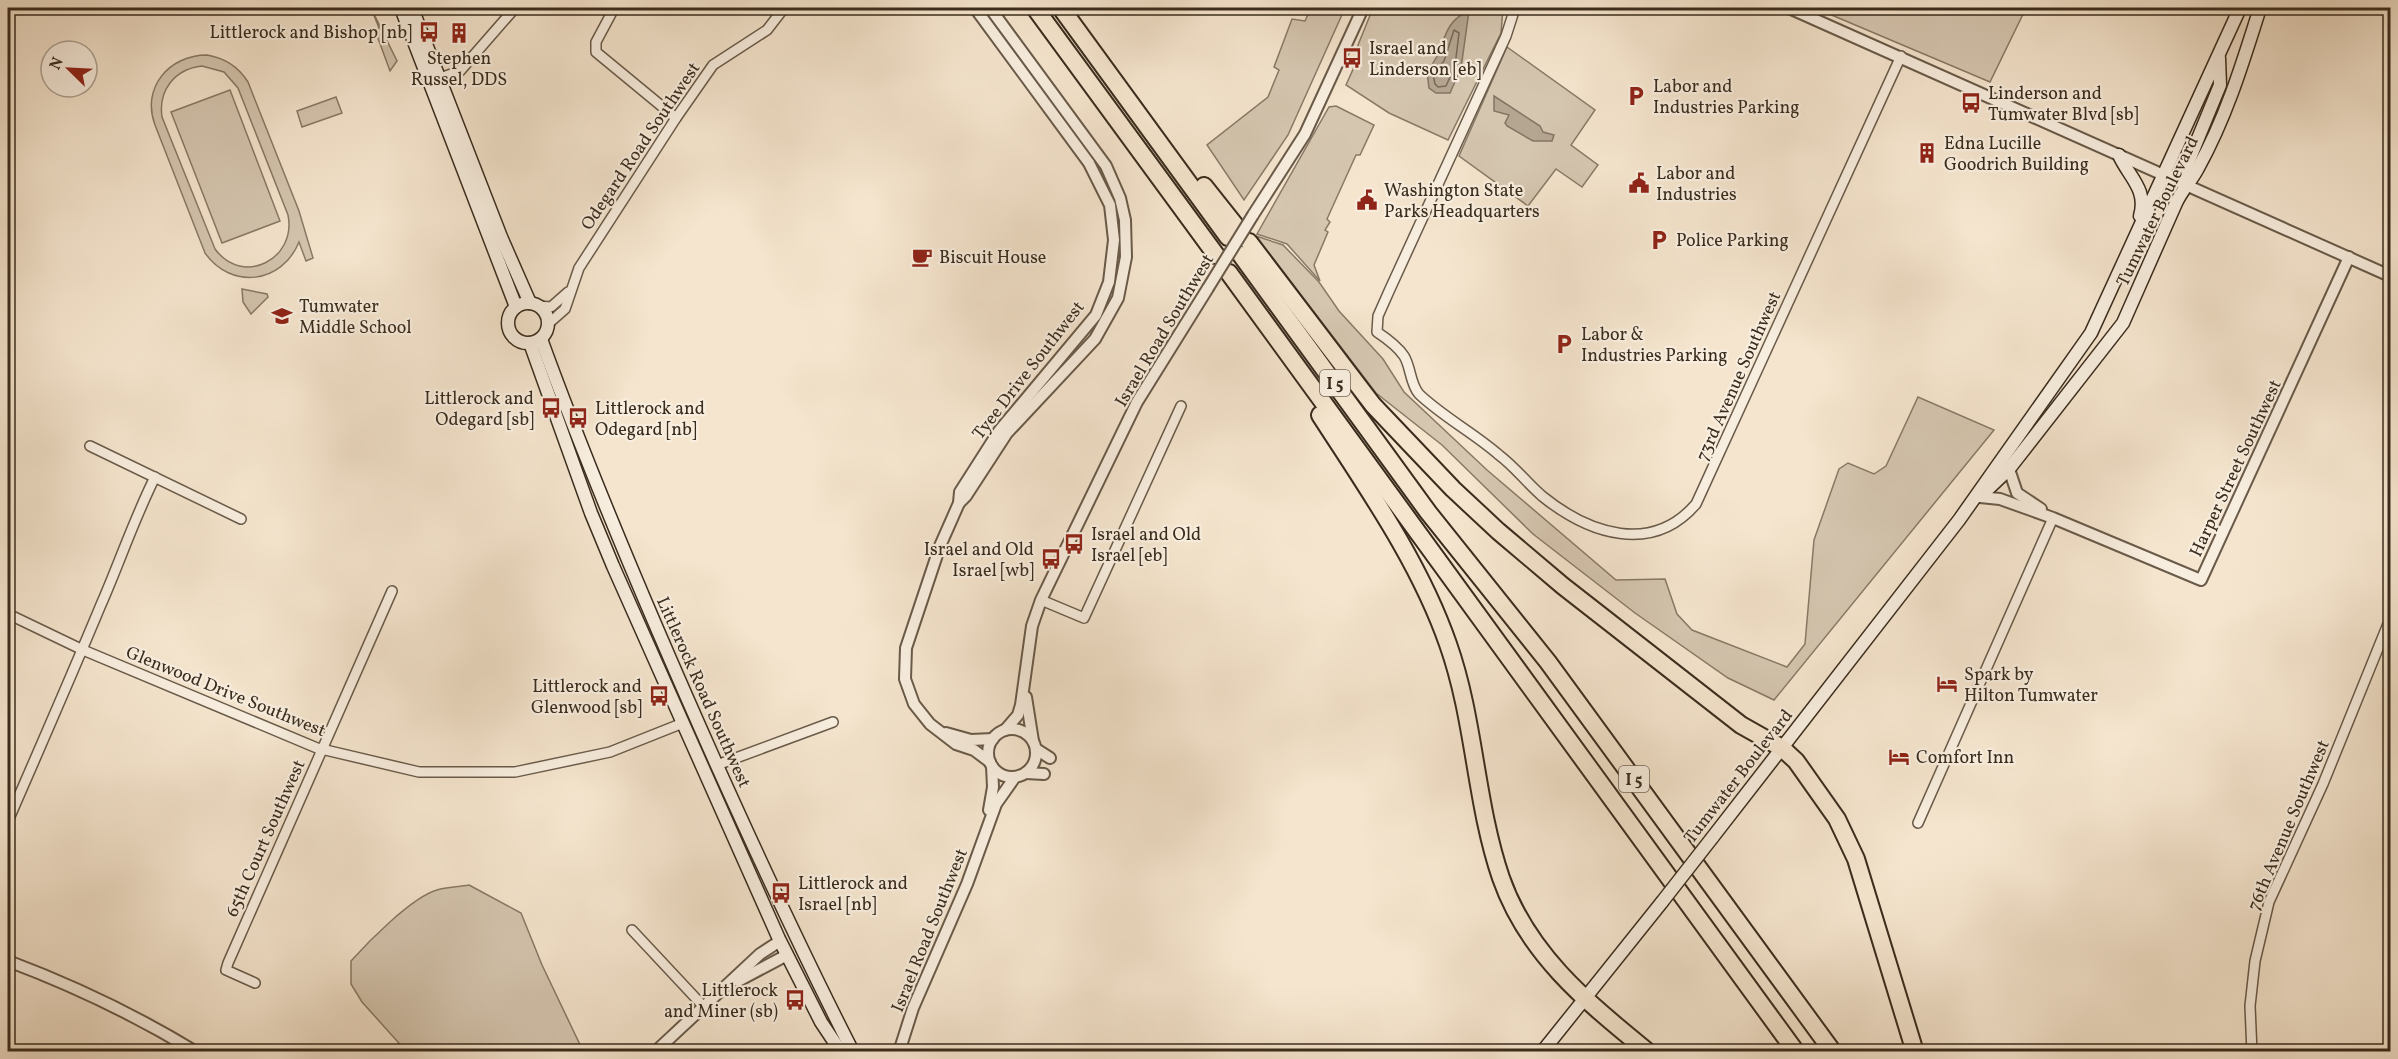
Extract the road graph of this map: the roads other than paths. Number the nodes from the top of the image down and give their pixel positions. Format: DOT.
graph roads {
  1 [pos="401,8"];
  2 [pos="412,8"];
  3 [pos="515,8"];
  4 [pos="608,8"];
  5 [pos="784,8"];
  6 [pos="975,8"];
  7 [pos="990,8"];
  8 [pos="1035,8"];
  9 [pos="1062,8"];
  10 [pos="1363,8"];
  11 [pos="1515,8"];
  12 [pos="1789,8"];
  13 [pos="2240,8"];
  14 [pos="2260,8"];
  15 [pos="2219,54"];
  16 [pos="1901,56"];
  17 [pos="440,78"];
  18 [pos="676,118"];
  19 [pos="2119,154"];
  20 [pos="2164,175"];
  21 [pos="2185,185"];
  22 [pos="2141,225"];
  23 [pos="1232,231"];
  24 [pos="1216,255"];
  25 [pos="2349,257"];
  26 [pos="1229,273"];
  27 [pos="2391,276"];
  28 [pos="1241,290"];
  29 [pos="569,291"];
  30 [pos="534,304"];
  31 [pos="516,307"];
  32 [pos="548,324"];
  33 [pos="536,341"];
  34 [pos="1181,406"];
  35 [pos="90,446"];
  36 [pos="2009,469"];
  37 [pos="155,477"];
  38 [pos="1980,497"];
  39 [pos="959,503"];
  40 [pos="2054,518"];
  41 [pos="241,519"];
  42 [pos="1959,520"];
  43 [pos="392,591"];
  44 [pos="1041,600"];
  45 [pos="8,614"];
  46 [pos="2391,619"];
  47 [pos="82,650"];
  48 [pos="1024,681"];
  49 [pos="833,722"];
  50 [pos="683,723"];
  51 [pos="1005,730"];
  52 [pos="940,732"];
  53 [pos="993,739"];
  54 [pos="1034,745"];
  55 [pos="1782,748"];
  56 [pos="323,749"];
  57 [pos="1050,758"];
  58 [pos="991,764"];
  59 [pos="717,765"];
  60 [pos="1026,773"];
  61 [pos="1044,774"];
  62 [pos="1015,777"];
  63 [pos="8,821"];
  64 [pos="1918,823"];
  65 [pos="985,834"];
  66 [pos="632,930"];
  67 [pos="780,941"];
  68 [pos="787,955"];
  69 [pos="8,961"];
  70 [pos="255,983"];
  71 [pos="724,989"];
  72 [pos="1584,1000"];
  73 [pos="704,1007"];
  74 [pos="904,1038"];
  75 [pos="196,1052"];
  76 [pos="655,1052"];
  77 [pos="841,1052"];
  78 [pos="853,1052"];
  79 [pos="893,1052"];
  80 [pos="901,1052"];
  81 [pos="1542,1052"];
  82 [pos="1648,1052"];
  83 [pos="1796,1052"];
  84 [pos="1833,1052"];
  85 [pos="1915,1052"];
  86 [pos="2252,1052"];
  1 -- 31 [label="main road"];
  2 -- 17 [label="main road"];
  3 -- 17 [label="street"];
  4 -- 18 [label="street"];
  5 -- 18 [label="street, Odegard Road Southwest"];
  6 -- 39 [label="street, Tyee Drive Southwest"];
  7 -- 39 [label="street, Tyee Drive Southwest"];
  8 -- 24 [label="highway"];
  9 -- 23 [label="highway"];
  10 -- 44 [label="street, Israel Road Southwest, bridge"];
  11 -- 16 [label="street, 73rd Avenue Southwest"];
  12 -- 16 [label="street"];
  13 -- 15 [label="main road, Tumwater Boulevard"];
  14 -- 21 [label="main road, Tumwater Boulevard"];
  15 -- 20 [label="main road, Tumwater Boulevard"];
  15 -- 21 [label="main road"];
  16 -- 19 [label="street"];
  17 -- 30 [label="main road"];
  18 -- 29 [label="street, Odegard Road Southwest"];
  19 -- 20 [label="street"];
  19 -- 22 [label="main road"];
  20 -- 21 [label="street"];
  20 -- 22 [label="main road, Tumwater Boulevard"];
  21 -- 25 [label="street"];
  21 -- 36 [label="main road, Tumwater Boulevard"];
  22 -- 42 [label="main road, Tumwater Boulevard"];
  25 -- 27 [label="street"];
  25 -- 40 [label="street, Harper Street Southwest"];
  26 -- 28 [label="highway, I 5"];
  28 -- 72 [label="highway"];
  28 -- 83 [label="highway, I 5"];
  29 -- 30 [label="street"];
  29 -- 32 [label="street, Odegard Road Southwest"];
  30 -- 31 [label="main road"];
  30 -- 32 [label="main road"];
  31 -- 33 [label="main road"];
  32 -- 33 [label="main road"];
  33 -- 50 [label="main road, Littlerock Road Southwest"];
  33 -- 59 [label="main road, Littlerock Road Southwest"];
  34 -- 44 [label="street"];
  35 -- 37 [label="street"];
  36 -- 38 [label="main road, Tumwater Boulevard"];
  36 -- 40 [label="street, Harper Street Southwest"];
  37 -- 41 [label="street"];
  37 -- 47 [label="street"];
  38 -- 40 [label="street, Harper Street Southwest"];
  38 -- 42 [label="main road, Tumwater Boulevard"];
  39 -- 52 [label="street, Tyee Drive Southwest"];
  40 -- 64 [label="street"];
  42 -- 55 [label="main road, Tumwater Boulevard"];
  43 -- 56 [label="street, 65th Court Southwest"];
  44 -- 48 [label="street, Israel Road Southwest"];
  45 -- 47 [label="street, Glenwood Drive Southwest"];
  46 -- 86 [label="street, 76th Avenue Southwest"];
  47 -- 56 [label="street, Glenwood Drive Southwest"];
  47 -- 63 [label="street"];
  48 -- 51 [label="street, Israel Road Southwest"];
  48 -- 54 [label="street, Israel Road Southwest"];
  49 -- 59 [label="street"];
  50 -- 56 [label="street, Glenwood Drive Southwest"];
  50 -- 67 [label="main road, Littlerock Road Southwest"];
  51 -- 53 [label="street"];
  51 -- 54 [label="street"];
  52 -- 53 [label="street, Tyee Drive Southwest"];
  52 -- 58 [label="street, Tyee Drive Southwest"];
  53 -- 58 [label="street"];
  54 -- 57 [label="street"];
  54 -- 60 [label="street"];
  55 -- 72 [label="main road, Tumwater Boulevard, bridge"];
  55 -- 84 [label="highway, I 5"];
  55 -- 85 [label="highway"];
  56 -- 70 [label="street, 65th Court Southwest"];
  58 -- 62 [label="street"];
  58 -- 65 [label="street, Israel Road Southwest"];
  59 -- 78 [label="main road, Littlerock Road Southwest"];
  60 -- 61 [label="street"];
  60 -- 62 [label="street"];
  62 -- 65 [label="street, Israel Road Southwest"];
  65 -- 74 [label="street, Israel Road Southwest"];
  66 -- 73 [label="street"];
  67 -- 68 [label="main road, Littlerock Road Southwest"];
  67 -- 71 [label="street"];
  68 -- 71 [label="street"];
  68 -- 77 [label="main road, Littlerock Road Southwest"];
  69 -- 75 [label="street"];
  71 -- 73 [label="street"];
  72 -- 81 [label="main road, Tumwater Boulevard"];
  72 -- 82 [label="highway"];
  73 -- 76 [label="street"];
  74 -- 79 [label="street"];
  74 -- 80 [label="street, Israel Road Southwest"];
}
